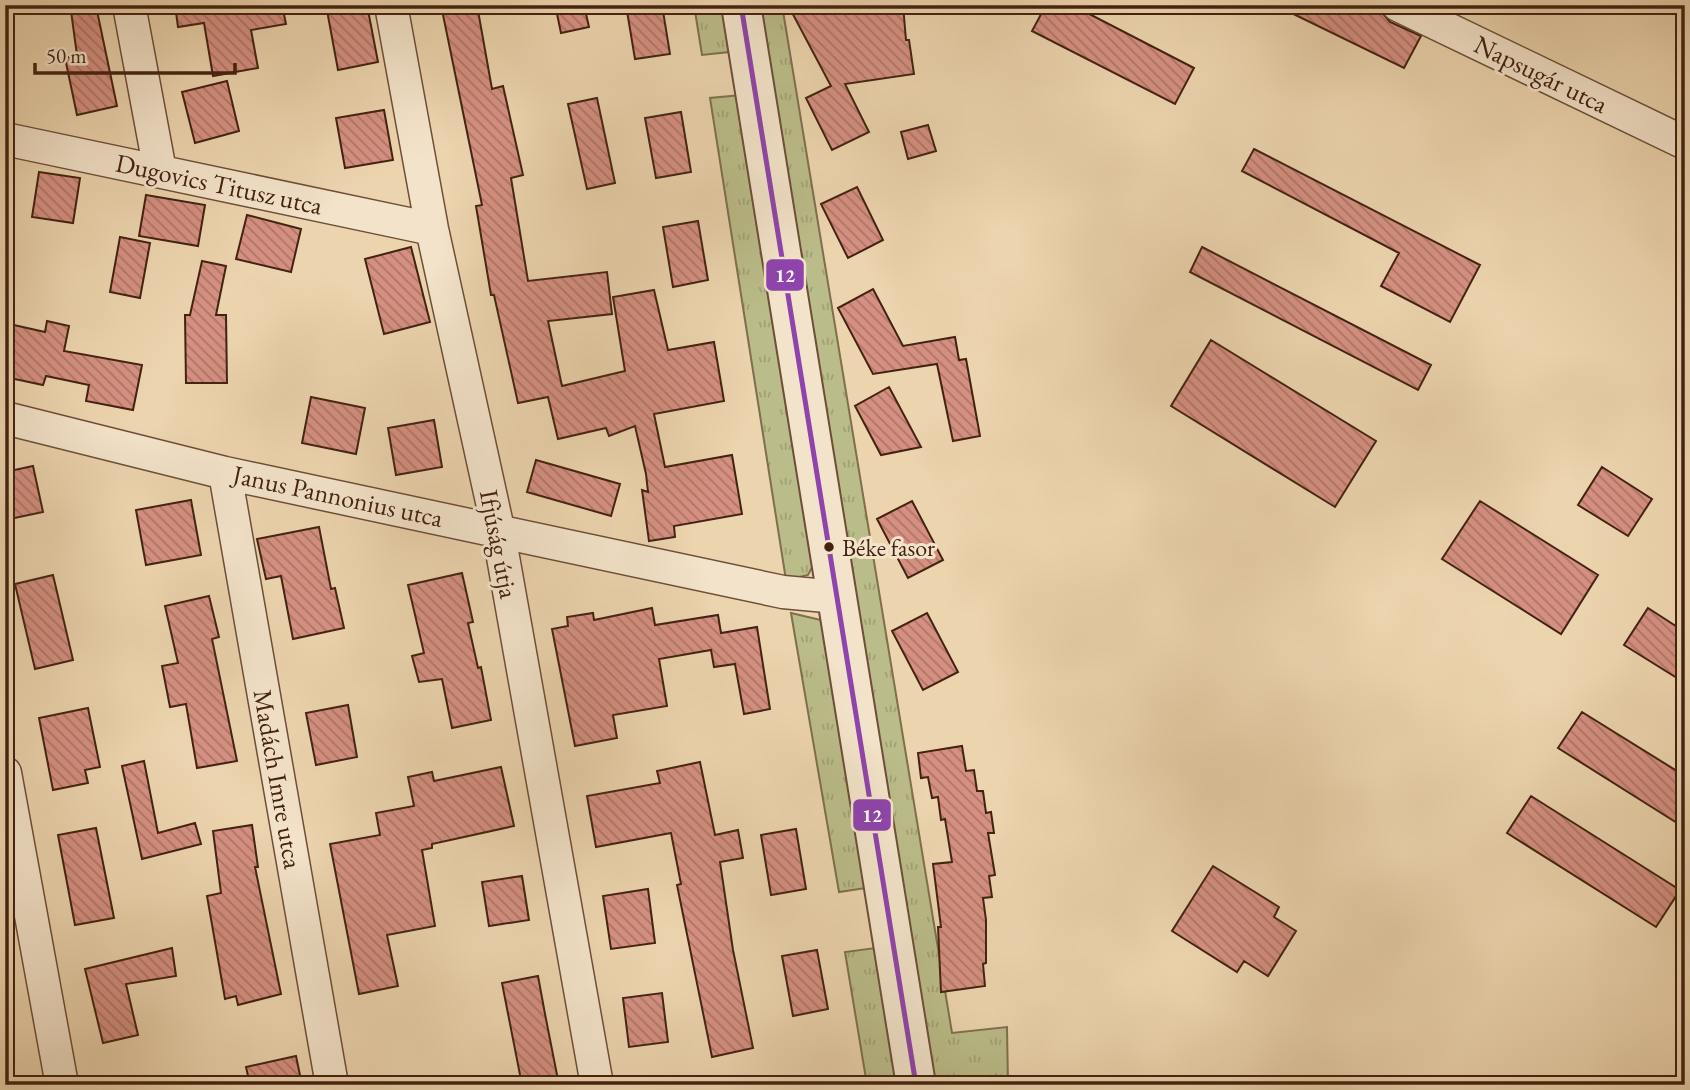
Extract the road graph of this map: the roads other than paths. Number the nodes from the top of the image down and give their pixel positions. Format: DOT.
graph roads {
  1 [pos="130,5"];
  2 [pos="391,5"];
  3 [pos="741,5"];
  4 [pos="1398,5"];
  5 [pos="5,139"];
  6 [pos="1685,143"];
  7 [pos="160,171"];
  8 [pos="432,229"];
  9 [pos="5,418"];
  10 [pos="225,473"];
  11 [pos="498,529"];
  12 [pos="837,597"];
  13 [pos="5,773"];
  14 [pos="62,1085"];
  15 [pos="332,1085"];
  16 [pos="597,1085"];
  17 [pos="916,1085"];
  1 -- 7 [label="street"];
  2 -- 8 [label="street, Ifjúság útja"];
  3 -- 12 [label="street"];
  4 -- 6 [label="street, Napsugár utca"];
  5 -- 7 [label="street, Dugovics Titusz utca"];
  7 -- 8 [label="street, Dugovics Titusz utca"];
  8 -- 11 [label="street, Ifjúság útja"];
  9 -- 10 [label="street, Janus Pannonius utca"];
  10 -- 11 [label="street, Janus Pannonius utca"];
  10 -- 15 [label="street, Madách Imre utca"];
  11 -- 12 [label="street, Janus Pannonius utca"];
  11 -- 16 [label="street, Ifjúság útja"];
  12 -- 17 [label="street"];
  13 -- 14 [label="street"];
}
